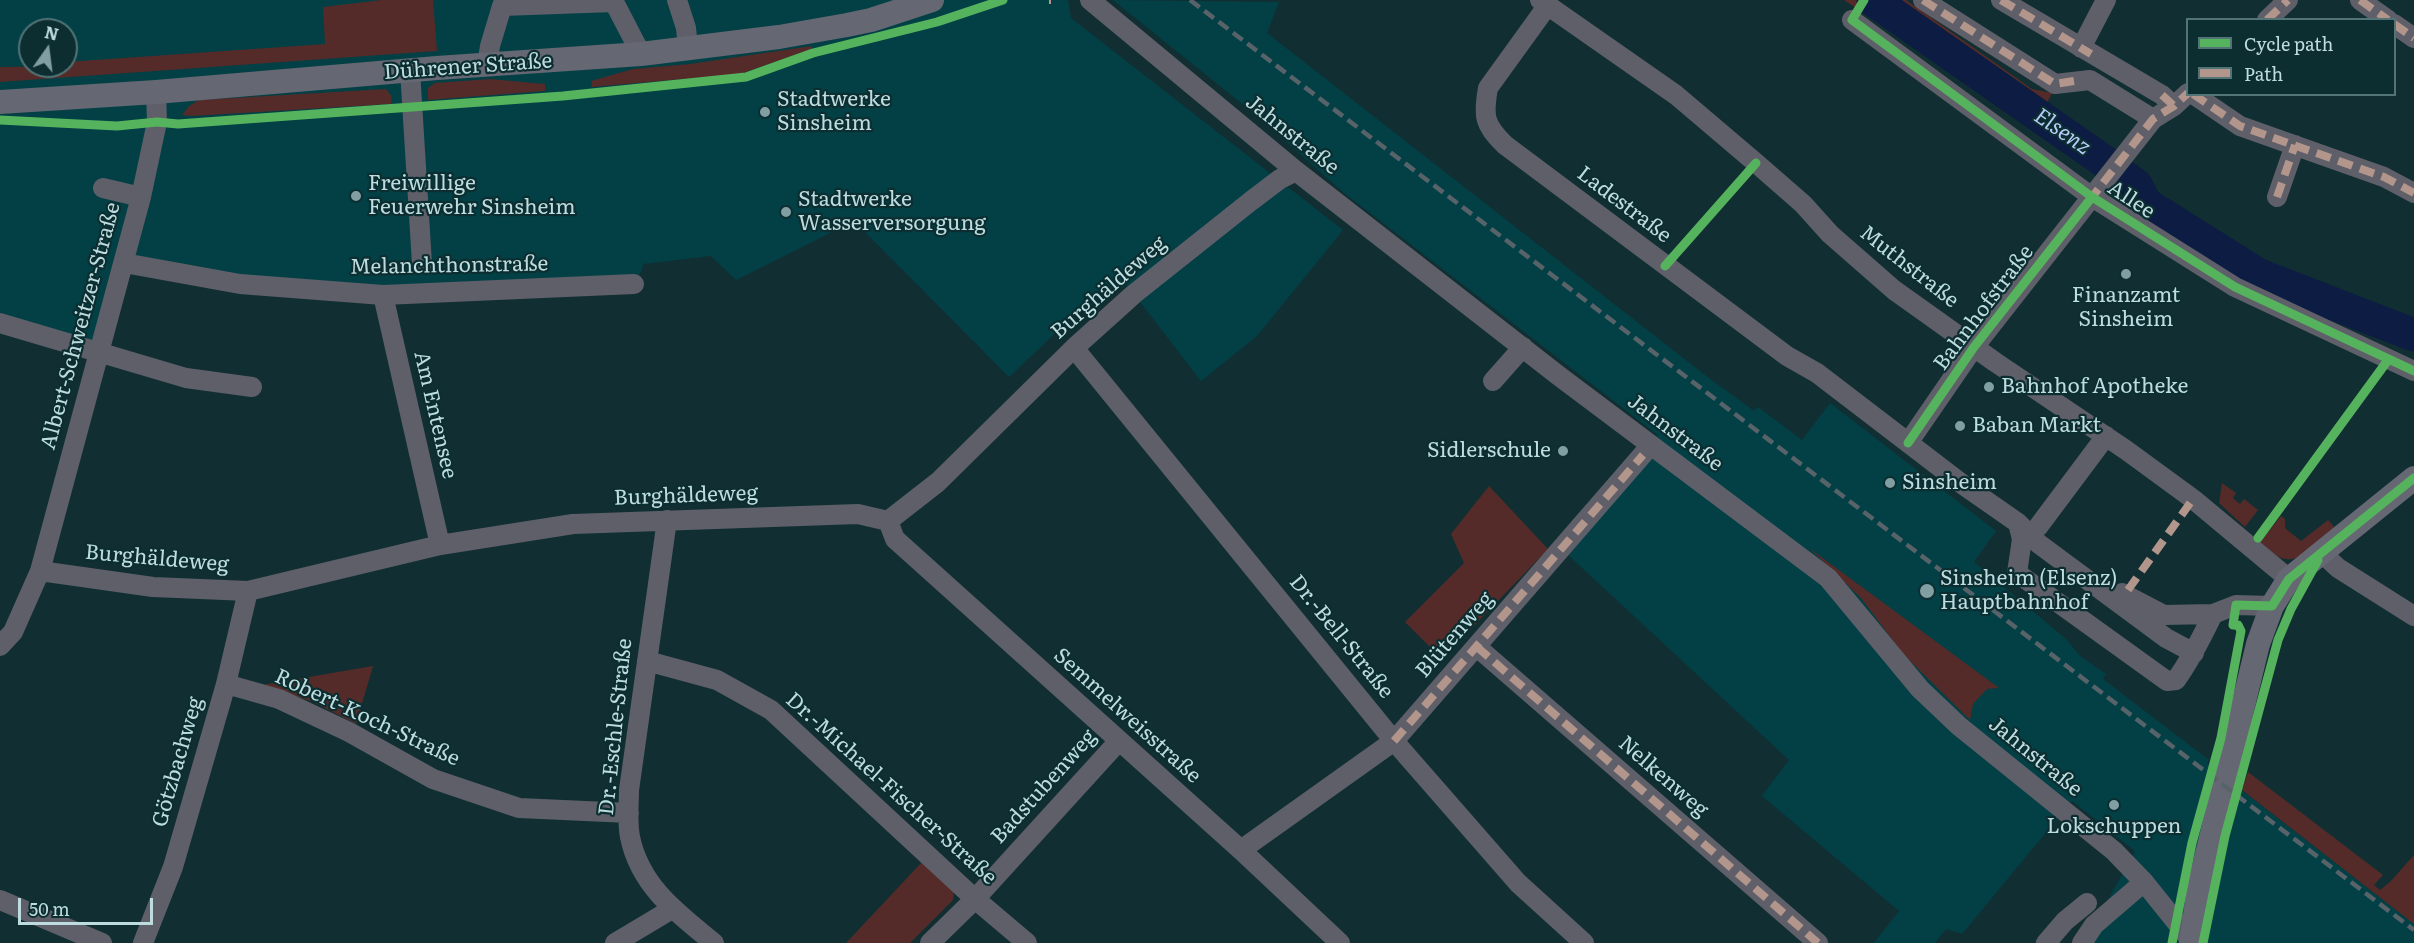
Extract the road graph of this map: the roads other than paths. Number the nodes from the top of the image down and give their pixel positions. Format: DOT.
graph roads {
  1 [pos="677,0"];
  2 [pos="932,0"];
  3 [pos="1090,0"];
  4 [pos="1923,0"];
  5 [pos="2001,0"];
  6 [pos="2106,0"];
  7 [pos="2288,0"];
  8 [pos="2361,0"];
  9 [pos="614,1"];
  10 [pos="502,3"];
  11 [pos="1544,3"];
  12 [pos="2269,18"];
  13 [pos="2385,18"];
  14 [pos="1852,20"];
  15 [pos="2396,25"];
  16 [pos="2414,38"];
  17 [pos="688,48"];
  18 [pos="2086,51"];
  19 [pos="641,54"];
  20 [pos="487,65"];
  21 [pos="410,70"];
  22 [pos="156,92"];
  23 [pos="2174,98"];
  24 [pos="2200,99"];
  25 [pos="0,102"];
  26 [pos="2148,116"];
  27 [pos="2295,146"];
  28 [pos="1296,171"];
  29 [pos="104,188"];
  30 [pos="2414,193"];
  31 [pos="2092,196"];
  32 [pos="141,197"];
  33 [pos="2277,197"];
  34 [pos="124,262"];
  35 [pos="422,264"];
  36 [pos="634,284"];
  37 [pos="384,295"];
  38 [pos="0,323"];
  39 [pos="1523,347"];
  40 [pos="1974,347"];
  41 [pos="1074,348"];
  42 [pos="98,353"];
  43 [pos="2414,371"];
  44 [pos="1493,381"];
  45 [pos="252,387"];
  46 [pos="2106,436"];
  47 [pos="1908,443"];
  48 [pos="1647,450"];
  49 [pos="2414,478"];
  50 [pos="667,520"];
  51 [pos="888,521"];
  52 [pos="2030,542"];
  53 [pos="440,545"];
  54 [pos="2322,553"];
  55 [pos="40,571"];
  56 [pos="2289,579"];
  57 [pos="248,591"];
  58 [pos="2272,606"];
  59 [pos="2213,614"];
  60 [pos="2414,616"];
  61 [pos="0,646"];
  62 [pos="1477,647"];
  63 [pos="2194,653"];
  64 [pos="647,661"];
  65 [pos="226,684"];
  66 [pos="1394,741"];
  67 [pos="1118,742"];
  68 [pos="629,813"];
  69 [pos="1240,850"];
  70 [pos="2144,882"];
  71 [pos="975,899"];
  72 [pos="0,900"];
  73 [pos="2086,903"];
  74 [pos="672,909"];
  75 [pos="102,943"];
  76 [pos="143,943"];
  77 [pos="615,943"];
  78 [pos="714,943"];
  79 [pos="930,943"];
  80 [pos="1027,943"];
  81 [pos="1340,943"];
  82 [pos="1584,943"];
  83 [pos="1818,943"];
  84 [pos="2046,943"];
  85 [pos="2082,943"];
  86 [pos="2192,943"];
  1 -- 17 [label="street"];
  2 -- 17 [label="main road, Dührener Straße"];
  3 -- 28 [label="street, Jahnstraße"];
  4 -- 26 [label="street"];
  5 -- 18 [label="street"];
  6 -- 18 [label="street"];
  7 -- 12 [label="street"];
  8 -- 13 [label="street"];
  9 -- 10 [label="street"];
  9 -- 19 [label="street"];
  10 -- 20 [label="street"];
  11 -- 40 [label="street, Muthstraße"];
  11 -- 47 [label="street, Ladestraße"];
  14 -- 31 [label="street, Allee"];
  15 -- 16 [label="street"];
  17 -- 19 [label="main road, Dührener Straße"];
  18 -- 23 [label="street"];
  19 -- 20 [label="main road, Dührener Straße"];
  20 -- 21 [label="main road, Dührener Straße"];
  21 -- 22 [label="main road, Dührener Straße"];
  21 -- 35 [label="street"];
  22 -- 25 [label="main road, Dührener Straße"];
  22 -- 32 [label="street, Albert-Schweitzer-Straße"];
  23 -- 26 [label="street, Bahnhofstraße"];
  24 -- 27 [label="street"];
  26 -- 31 [label="street, Bahnhofstraße"];
  27 -- 30 [label="street"];
  27 -- 33 [label="street"];
  28 -- 39 [label="street, Jahnstraße"];
  28 -- 41 [label="street, Burghäldeweg"];
  29 -- 32 [label="street"];
  31 -- 40 [label="street, Bahnhofstraße"];
  31 -- 43 [label="street, Allee"];
  32 -- 34 [label="street, Albert-Schweitzer-Straße"];
  34 -- 37 [label="street, Melanchthonstraße"];
  34 -- 42 [label="street, Albert-Schweitzer-Straße"];
  36 -- 37 [label="street, Melanchthonstraße"];
  37 -- 53 [label="street, Am Entensee"];
  38 -- 42 [label="street"];
  39 -- 44 [label="street"];
  39 -- 48 [label="street, Jahnstraße"];
  40 -- 46 [label="street, Muthstraße"];
  40 -- 47 [label="street, Bahnhofstraße"];
  41 -- 51 [label="street, Burghäldeweg"];
  41 -- 66 [label="street, Dr.-Bell-Straße"];
  42 -- 45 [label="street"];
  42 -- 55 [label="street, Albert-Schweitzer-Straße"];
  46 -- 52 [label="street"];
  46 -- 56 [label="street, Muthstraße"];
  47 -- 52 [label="street, Ladestraße"];
  48 -- 62 [label="street, Blütenweg"];
  48 -- 70 [label="street, Jahnstraße"];
  49 -- 54 [label="main road"];
  50 -- 51 [label="street, Burghäldeweg"];
  50 -- 53 [label="street, Burghäldeweg"];
  50 -- 64 [label="street, Dr.-Eschle-Straße"];
  51 -- 67 [label="street, Semmelweisstraße"];
  52 -- 59 [label="street"];
  52 -- 63 [label="street"];
  52 -- 63 [label="street"];
  53 -- 57 [label="street, Burghäldeweg"];
  54 -- 56 [label="main road"];
  54 -- 60 [label="street"];
  55 -- 57 [label="street, Burghäldeweg"];
  55 -- 61 [label="street"];
  56 -- 58 [label="main road"];
  57 -- 65 [label="street, Götzbachweg"];
  58 -- 59 [label="street"];
  58 -- 86 [label="main road"];
  59 -- 63 [label="street"];
  62 -- 66 [label="street, Blütenweg"];
  62 -- 83 [label="street, Nelkenweg"];
  64 -- 68 [label="street, Dr.-Eschle-Straße"];
  64 -- 71 [label="street, Dr.-Michael-Fischer-Straße"];
  65 -- 68 [label="street, Robert-Koch-Straße"];
  65 -- 76 [label="street, Götzbachweg"];
  66 -- 69 [label="street, Blütenweg"];
  66 -- 82 [label="street, Dr.-Bell-Straße"];
  67 -- 69 [label="street, Semmelweisstraße"];
  67 -- 71 [label="street, Badstubenweg"];
  68 -- 74 [label="street, Dr.-Eschle-Straße"];
  69 -- 81 [label="street, Semmelweisstraße"];
  70 -- 85 [label="street"];
  70 -- 86 [label="street, Jahnstraße"];
  71 -- 79 [label="street, Badstubenweg"];
  71 -- 80 [label="street, Dr.-Michael-Fischer-Straße"];
  72 -- 75 [label="street"];
  73 -- 84 [label="street"];
  74 -- 77 [label="street"];
  74 -- 78 [label="street, Dr.-Eschle-Straße"];
}
